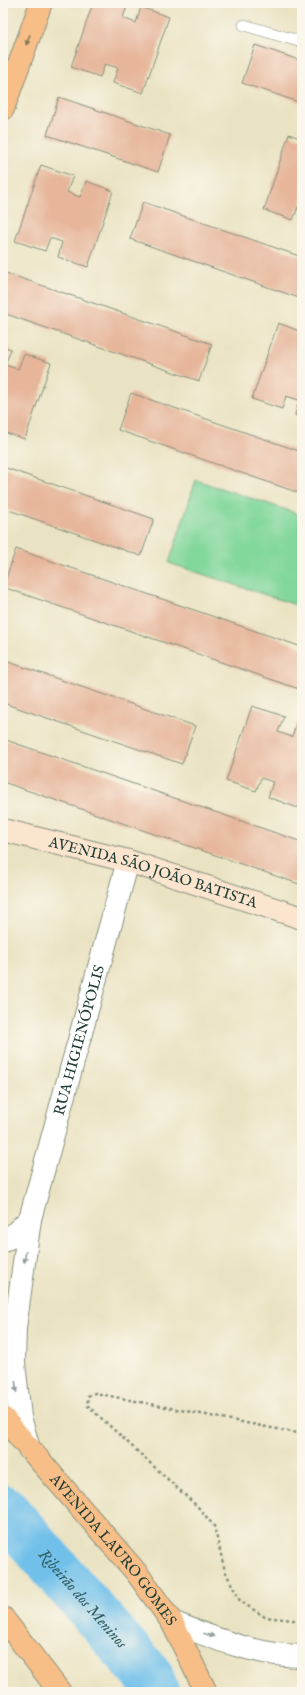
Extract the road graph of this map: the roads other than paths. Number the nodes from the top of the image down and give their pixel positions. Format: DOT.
graph roads {
  1 [pos="41,3"];
  2 [pos="244,25"];
  3 [pos="302,42"];
  4 [pos="3,109"];
  5 [pos="3,830"];
  6 [pos="128,861"];
  7 [pos="302,918"];
  8 [pos="30,1219"];
  9 [pos="3,1241"];
  10 [pos="3,1418"];
  11 [pos="29,1449"];
  12 [pos="3,1618"];
  13 [pos="172,1622"];
  14 [pos="302,1656"];
  15 [pos="60,1692"];
  16 [pos="206,1692"];
  1 -- 4 [label="main road, one-way"];
  2 -- 3 [label="lane"];
  5 -- 6 [label="main road, AVENIDA SÃO JOÃO BATISTA"];
  6 -- 7 [label="main road, AVENIDA SÃO JOÃO BATISTA"];
  6 -- 8 [label="street, RUA HIGIENÓPOLIS"];
  8 -- 9 [label="street"];
  8 -- 11 [label="street, RUA HIGIENÓPOLIS, one-way"];
  10 -- 11 [label="main road, AVENIDA LAURO GOMES"];
  11 -- 13 [label="main road, AVENIDA LAURO GOMES"];
  12 -- 15 [label="main road"];
  13 -- 14 [label="street, one-way"];
  13 -- 16 [label="main road, AVENIDA LAURO GOMES"];
}
